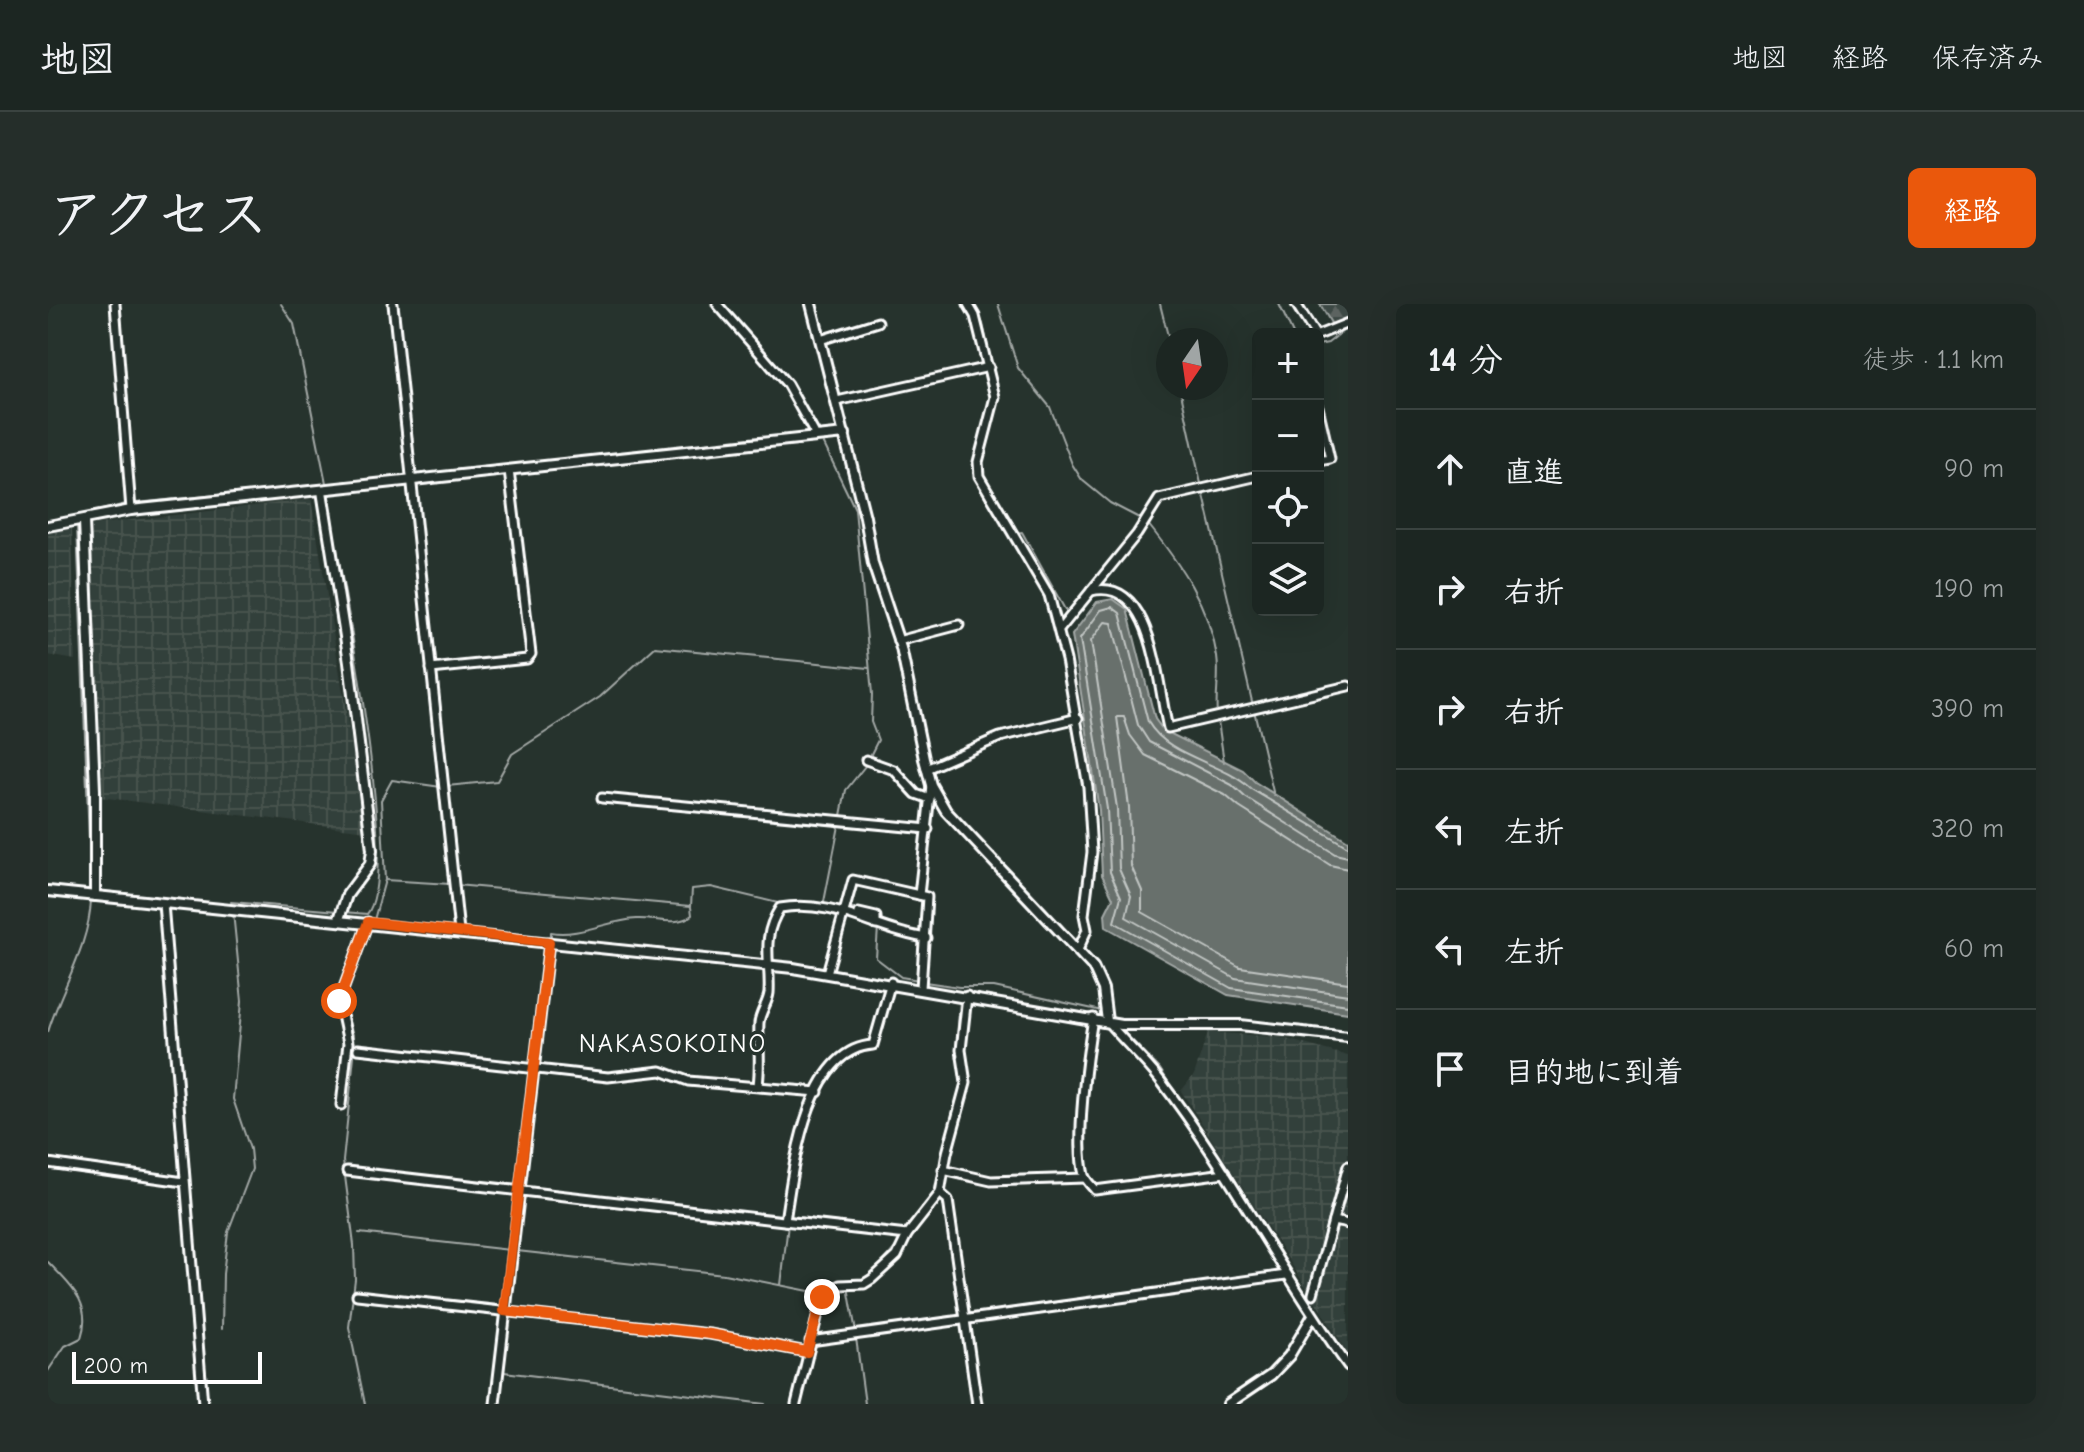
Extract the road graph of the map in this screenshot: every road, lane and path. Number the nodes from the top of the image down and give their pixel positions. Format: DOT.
graph roads {
  1 [pos="115,304"];
  2 [pos="393,304"];
  3 [pos="717,304"];
  4 [pos="811,304"];
  5 [pos="968,304"];
  6 [pos="1296,304"];
  7 [pos="878,322"];
  8 [pos="1348,323"];
  9 [pos="1309,328"];
  10 [pos="1324,330"];
  11 [pos="820,340"];
  12 [pos="989,367"];
  13 [pos="837,401"];
  14 [pos="1324,433"];
  15 [pos="845,434"];
  16 [pos="816,436"];
  17 [pos="1324,460"];
  18 [pos="509,470"];
  19 [pos="1252,477"];
  20 [pos="412,481"];
  21 [pos="322,491"];
  22 [pos="131,510"];
  23 [pos="84,521"];
  24 [pos="48,526"];
  25 [pos="1091,591"];
  26 [pos="959,625"];
  27 [pos="1060,629"];
  28 [pos="898,641"];
  29 [pos="431,669"];
  30 [pos="1348,686"];
  31 [pos="1078,718"];
  32 [pos="866,760"];
  33 [pos="926,769"];
  34 [pos="931,785"];
  35 [pos="602,798"];
  36 [pos="930,799"];
  37 [pos="928,829"];
  38 [pos="48,891"];
  39 [pos="919,895"];
  40 [pos="95,896"];
  41 [pos="163,903"];
  42 [pos="841,912"];
  43 [pos="339,919"];
  44 [pos="373,922"];
  45 [pos="459,932"];
  46 [pos="926,938"];
  47 [pos="549,942"];
  48 [pos="1078,950"];
  49 [pos="765,965"];
  50 [pos="827,973"];
  51 [pos="891,982"];
  52 [pos="921,988"];
  53 [pos="967,996"];
  54 [pos="1093,1018"];
  55 [pos="1107,1021"];
  56 [pos="1348,1037"];
  57 [pos="358,1049"];
  58 [pos="534,1068"];
  59 [pos="758,1085"];
  60 [pos="818,1092"];
  61 [pos="341,1105"];
  62 [pos="48,1163"];
  63 [pos="1348,1166"];
  64 [pos="943,1170"];
  65 [pos="347,1171"];
  66 [pos="1225,1173"];
  67 [pos="1085,1178"];
  68 [pos="184,1182"];
  69 [pos="520,1190"];
  70 [pos="940,1193"];
  71 [pos="785,1221"];
  72 [pos="1333,1221"];
  73 [pos="1348,1224"];
  74 [pos="907,1235"];
  75 [pos="1286,1275"];
  76 [pos="1313,1294"];
  77 [pos="357,1295"];
  78 [pos="504,1311"];
  79 [pos="1312,1317"];
  80 [pos="966,1321"];
  81 [pos="810,1341"];
  82 [pos="807,1352"];
  83 [pos="1348,1366"];
  84 [pos="203,1404"];
  85 [pos="495,1404"];
  86 [pos="796,1404"];
  87 [pos="977,1404"];
  88 [pos="1228,1404"];
  1 -- 22 [label="street"];
  2 -- 20 [label="street"];
  3 -- 16 [label="street"];
  4 -- 11 [label="street"];
  5 -- 12 [label="street"];
  6 -- 9 [label="street"];
  7 -- 11 [label="street"];
  8 -- 10 [label="street"];
  11 -- 13 [label="street"];
  12 -- 13 [label="street"];
  12 -- 27 [label="street"];
  13 -- 15 [label="street"];
  14 -- 17 [label="street"];
  15 -- 16 [label="street"];
  15 -- 28 [label="street"];
  16 -- 18 [label="street"];
  18 -- 20 [label="street"];
  18 -- 29 [label="street"];
  19 -- 25 [label="street"];
  20 -- 21 [label="street"];
  20 -- 29 [label="street"];
  21 -- 22 [label="street"];
  21 -- 43 [label="street"];
  22 -- 23 [label="street"];
  23 -- 24 [label="street"];
  23 -- 40 [label="street"];
  25 -- 27 [label="street"];
  25 -- 30 [label="street"];
  26 -- 28 [label="street"];
  27 -- 31 [label="street"];
  28 -- 33 [label="street"];
  29 -- 45 [label="street"];
  31 -- 33 [label="street"];
  31 -- 48 [label="street"];
  32 -- 36 [label="street"];
  33 -- 34 [label="street"];
  34 -- 36 [label="street"];
  34 -- 48 [label="street"];
  35 -- 37 [label="street"];
  36 -- 37 [label="street"];
  37 -- 39 [label="street"];
  38 -- 40 [label="street"];
  39 -- 42 [label="street"];
  39 -- 46 [label="street"];
  40 -- 41 [label="street"];
  41 -- 43 [label="street"];
  41 -- 68 [label="street"];
  42 -- 46 [label="street"];
  42 -- 49 [label="street"];
  42 -- 50 [label="street"];
  43 -- 44 [label="street"];
  44 -- 45 [label="street"];
  44 -- 61 [label="street"];
  45 -- 47 [label="street"];
  46 -- 52 [label="street"];
  47 -- 49 [label="street"];
  47 -- 58 [label="street"];
  48 -- 55 [label="street"];
  49 -- 50 [label="street"];
  49 -- 59 [label="street"];
  50 -- 51 [label="street"];
  51 -- 52 [label="street"];
  51 -- 60 [label="street"];
  52 -- 53 [label="street"];
  53 -- 54 [label="street"];
  53 -- 64 [label="street"];
  54 -- 55 [label="street"];
  54 -- 67 [label="street"];
  55 -- 56 [label="street"];
  55 -- 66 [label="street"];
  57 -- 58 [label="street"];
  58 -- 59 [label="street"];
  58 -- 69 [label="street"];
  59 -- 60 [label="street"];
  60 -- 71 [label="street"];
  62 -- 68 [label="street"];
  63 -- 72 [label="street"];
  64 -- 67 [label="street"];
  64 -- 70 [label="street"];
  65 -- 69 [label="street"];
  66 -- 67 [label="street"];
  66 -- 75 [label="street"];
  68 -- 84 [label="street"];
  69 -- 71 [label="street"];
  69 -- 78 [label="street"];
  70 -- 74 [label="street"];
  70 -- 80 [label="street"];
  71 -- 74 [label="street"];
  72 -- 73 [label="street"];
  72 -- 76 [label="street"];
  74 -- 81 [label="street"];
  75 -- 79 [label="street"];
  75 -- 80 [label="street"];
  77 -- 78 [label="street"];
  78 -- 82 [label="street"];
  78 -- 85 [label="street"];
  79 -- 83 [label="street"];
  79 -- 88 [label="street"];
  80 -- 81 [label="street"];
  80 -- 87 [label="street"];
  81 -- 82 [label="street"];
  82 -- 86 [label="street"];
}
